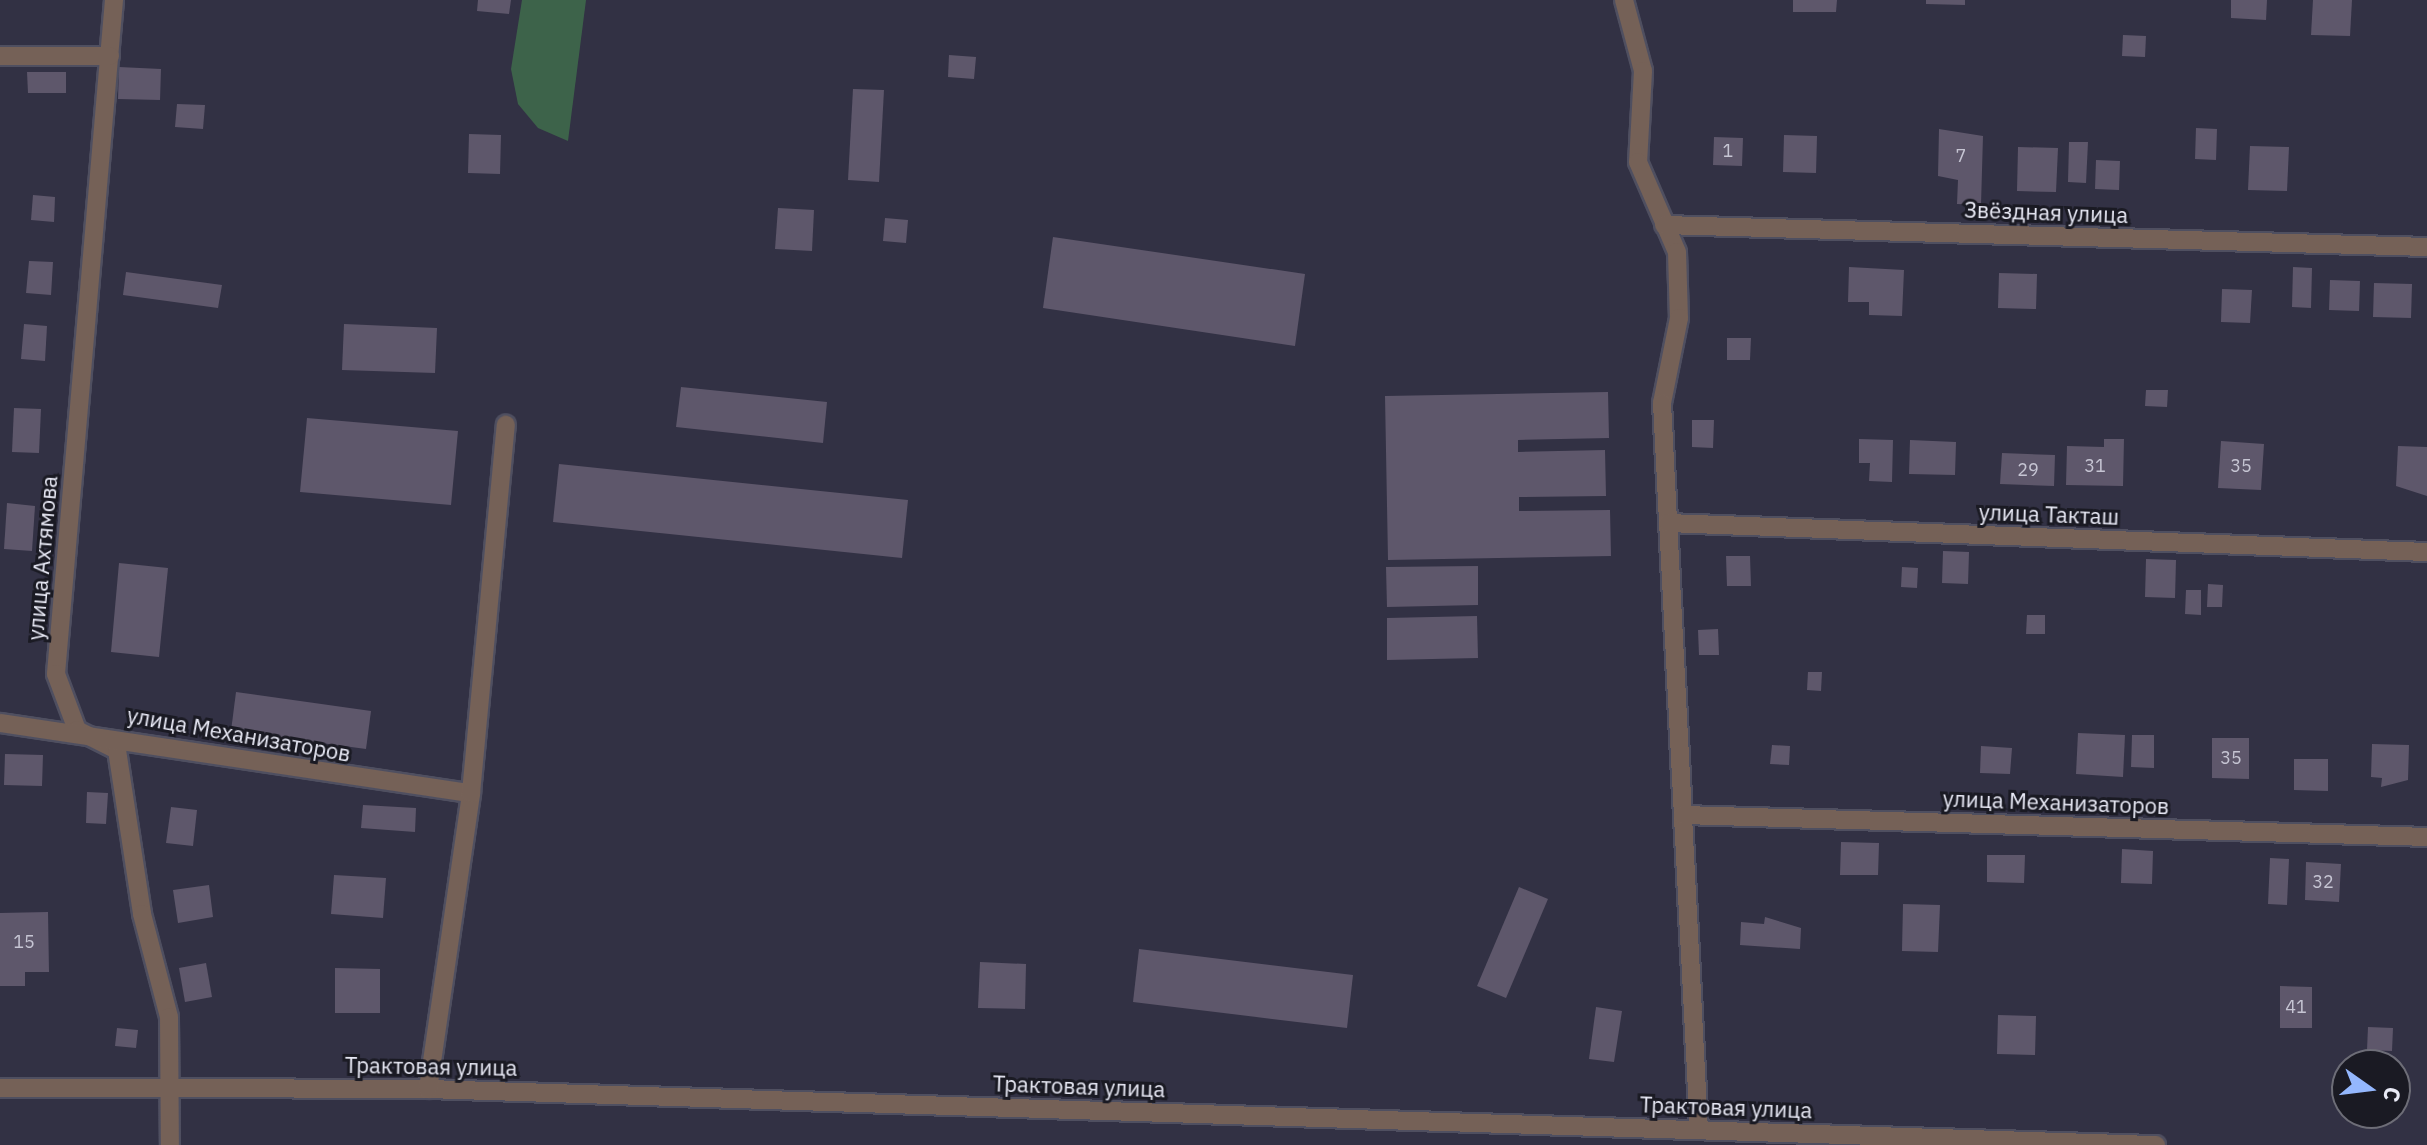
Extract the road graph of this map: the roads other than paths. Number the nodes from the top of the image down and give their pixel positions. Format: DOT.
graph roads {
  1 [pos="114,0"];
  2 [pos="1624,0"];
  3 [pos="0,56"];
  4 [pos="110,56"];
  5 [pos="1664,225"];
  6 [pos="2427,247"];
  7 [pos="506,425"];
  8 [pos="1668,523"];
  9 [pos="2427,552"];
  10 [pos="0,723"];
  11 [pos="77,730"];
  12 [pos="471,793"];
  13 [pos="1683,815"];
  14 [pos="2427,837"];
  15 [pos="0,1088"];
  16 [pos="175,1088"];
  17 [pos="428,1089"];
  18 [pos="1699,1130"];
  19 [pos="170,1145"];
  20 [pos="2156,1145"];
  1 -- 4 [label="street, улица Ахтямова"];
  2 -- 5 [label="street"];
  3 -- 4 [label="street"];
  4 -- 11 [label="street, улица Ахтямова"];
  5 -- 6 [label="street, Звёздная улица"];
  5 -- 8 [label="street"];
  7 -- 12 [label="street"];
  8 -- 9 [label="street, улица Такташ"];
  8 -- 13 [label="street"];
  10 -- 11 [label="street, улица Механизаторов"];
  11 -- 12 [label="street, улица Механизаторов"];
  11 -- 16 [label="street"];
  12 -- 17 [label="street"];
  13 -- 14 [label="street, улица Механизаторов"];
  13 -- 18 [label="street"];
  15 -- 16 [label="street, Трактовая улица"];
  16 -- 17 [label="street, Трактовая улица"];
  16 -- 19 [label="street"];
  17 -- 18 [label="street, Трактовая улица"];
  18 -- 20 [label="street, Трактовая улица"];
}
